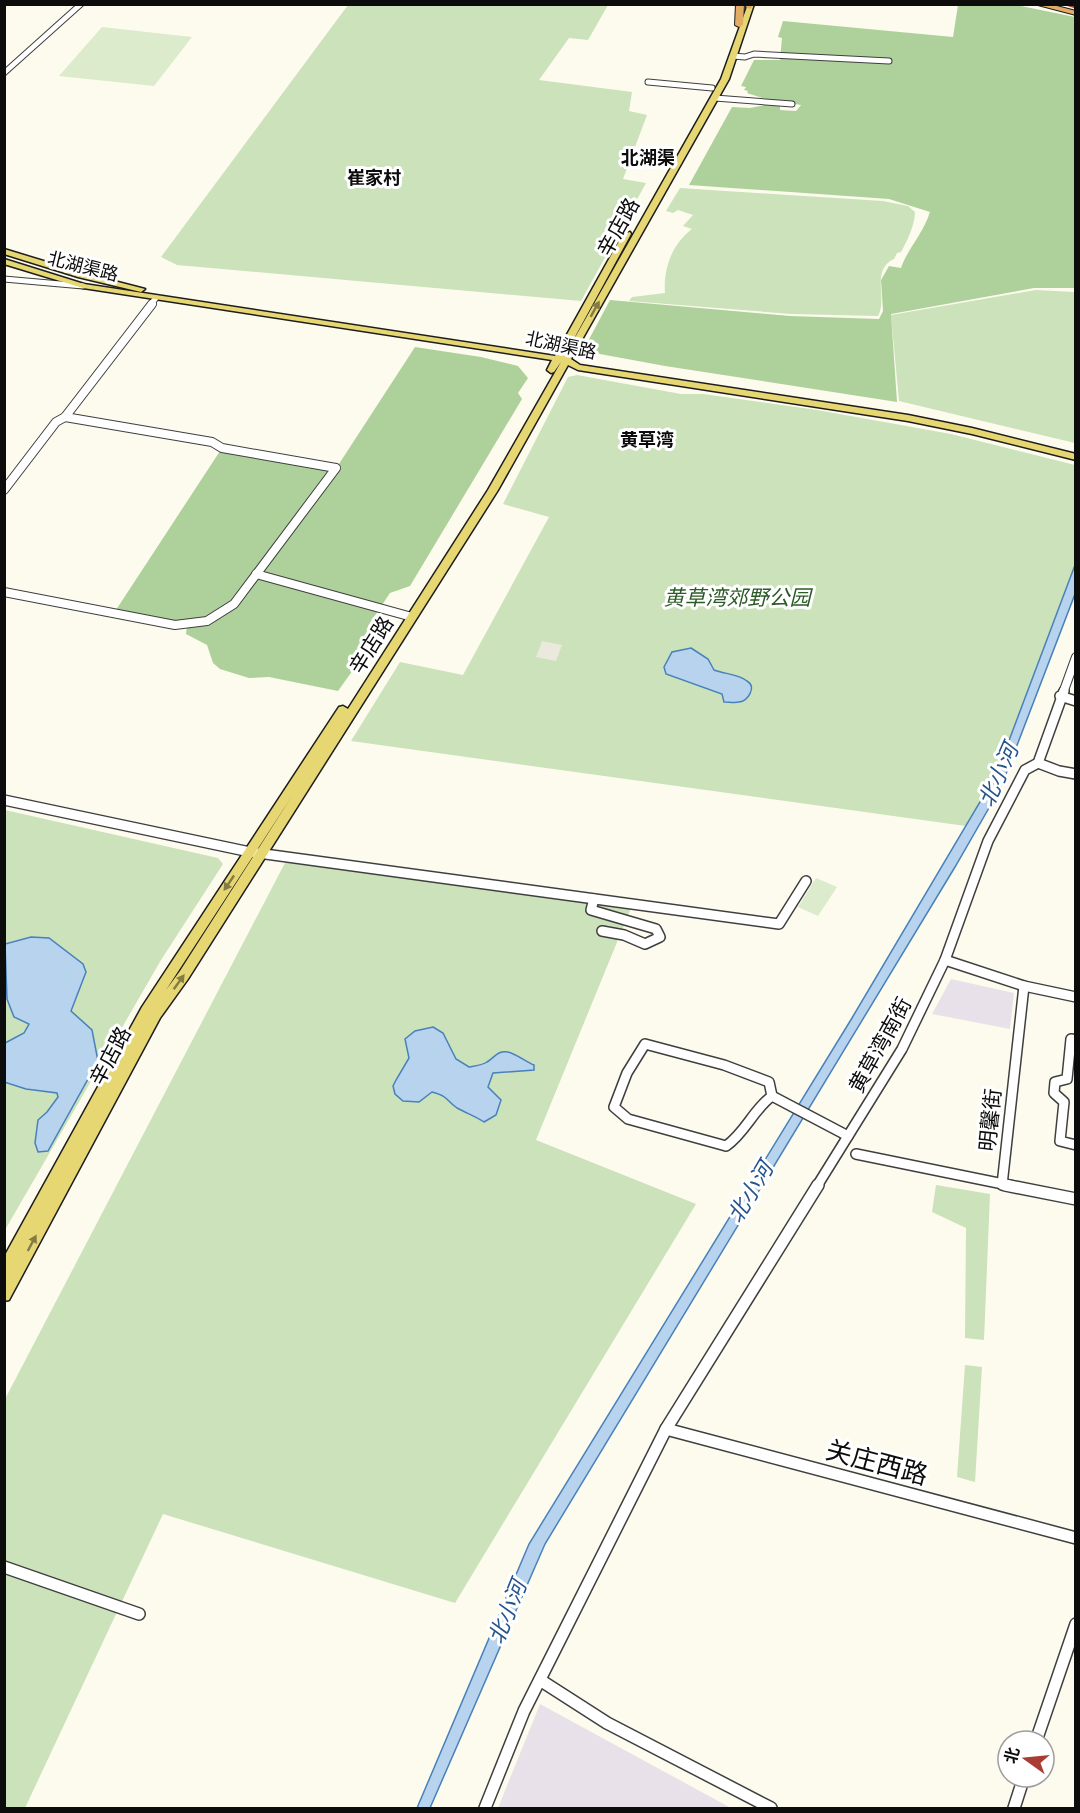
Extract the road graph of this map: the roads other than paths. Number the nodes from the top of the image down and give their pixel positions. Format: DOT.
graph roads {
  1 [pos="81,4"];
  2 [pos="740,4"];
  3 [pos="1037,4"];
  4 [pos="750,5"];
  5 [pos="1076,13"];
  6 [pos="739,25"];
  7 [pos="733,56"];
  8 [pos="889,61"];
  9 [pos="4,73"];
  10 [pos="648,82"];
  11 [pos="712,88"];
  12 [pos="715,98"];
  13 [pos="792,104"];
  14 [pos="695,125"];
  15 [pos="4,251"];
  16 [pos="4,261"];
  17 [pos="4,279"];
  18 [pos="83,286"];
  19 [pos="156,298"];
  20 [pos="563,356"];
  21 [pos="65,417"];
  22 [pos="1076,451"];
  23 [pos="1076,457"];
  24 [pos="4,490"];
  25 [pos="257,572"];
  26 [pos="4,592"];
  27 [pos="410,614"];
  28 [pos="1076,657"];
  29 [pos="1060,696"];
  30 [pos="1076,701"];
  31 [pos="1038,763"];
  32 [pos="1076,774"];
  33 [pos="4,800"];
  34 [pos="255,853"];
  35 [pos="806,881"];
  36 [pos="594,899"];
  37 [pos="602,931"];
  38 [pos="945,960"];
  39 [pos="1024,986"];
  40 [pos="1076,997"];
  41 [pos="1076,1040"];
  42 [pos="772,1096"];
  43 [pos="848,1136"];
  44 [pos="1076,1145"];
  45 [pos="856,1154"];
  46 [pos="1002,1185"];
  47 [pos="1076,1199"];
  48 [pos="4,1272"];
  49 [pos="4,1295"];
  50 [pos="666,1429"];
  51 [pos="1076,1538"];
  52 [pos="4,1567"];
  53 [pos="139,1614"];
  54 [pos="1076,1624"];
  55 [pos="540,1680"];
  56 [pos="1040,1729"];
  57 [pos="1020,1789"];
  58 [pos="485,1809"];
  59 [pos="771,1809"];
  60 [pos="1014,1809"];
  1 -- 9 [label="street"];
  2 -- 6 [label="highway"];
  3 -- 5 [label="highway"];
  4 -- 6 [label="main road, 辛店路"];
  4 -- 7 [label="main road, 辛店路"];
  6 -- 11 [label="main road, 辛店路"];
  7 -- 8 [label="street"];
  7 -- 12 [label="main road, 辛店路"];
  10 -- 11 [label="street"];
  11 -- 14 [label="main road, 辛店路"];
  12 -- 13 [label="street"];
  12 -- 14 [label="main road, 辛店路"];
  14 -- 20 [label="main road, 辛店路"];
  15 -- 20 [label="main road, 北湖渠路"];
  16 -- 18 [label="main road, 北湖渠路"];
  17 -- 18 [label="street"];
  18 -- 19 [label="main road, 北湖渠路"];
  19 -- 20 [label="main road, 北湖渠路"];
  19 -- 21 [label="street"];
  20 -- 22 [label="main road, 北湖渠路"];
  20 -- 23 [label="main road, 北湖渠路"];
  20 -- 27 [label="main road, 辛店路"];
  21 -- 24 [label="street"];
  21 -- 25 [label="street"];
  25 -- 26 [label="street"];
  25 -- 27 [label="street"];
  27 -- 34 [label="main road, 辛店路"];
  28 -- 29 [label="street, 黄草湾南街"];
  29 -- 30 [label="street"];
  29 -- 31 [label="street, 黄草湾南街"];
  31 -- 32 [label="street"];
  31 -- 38 [label="street, 黄草湾南街"];
  33 -- 34 [label="street"];
  34 -- 36 [label="street"];
  34 -- 48 [label="main road, 辛店路, one-way"];
  49 -- 34 [label="main road, 辛店路, one-way"];
  35 -- 36 [label="street"];
  36 -- 37 [label="street"];
  38 -- 39 [label="street"];
  38 -- 43 [label="street, 黄草湾南街"];
  39 -- 40 [label="street"];
  39 -- 46 [label="street, 明馨街"];
  41 -- 44 [label="street"];
  42 -- 42 [label="street"];
  42 -- 43 [label="street"];
  43 -- 50 [label="street, 黄草湾南街"];
  45 -- 46 [label="street"];
  46 -- 47 [label="street"];
  50 -- 51 [label="street, 关庄西路"];
  50 -- 55 [label="street, 黄草湾南街"];
  52 -- 53 [label="street"];
  54 -- 56 [label="street"];
  55 -- 58 [label="street, 黄草湾南街"];
  55 -- 59 [label="street"];
  57 -- 60 [label="street"];
}
